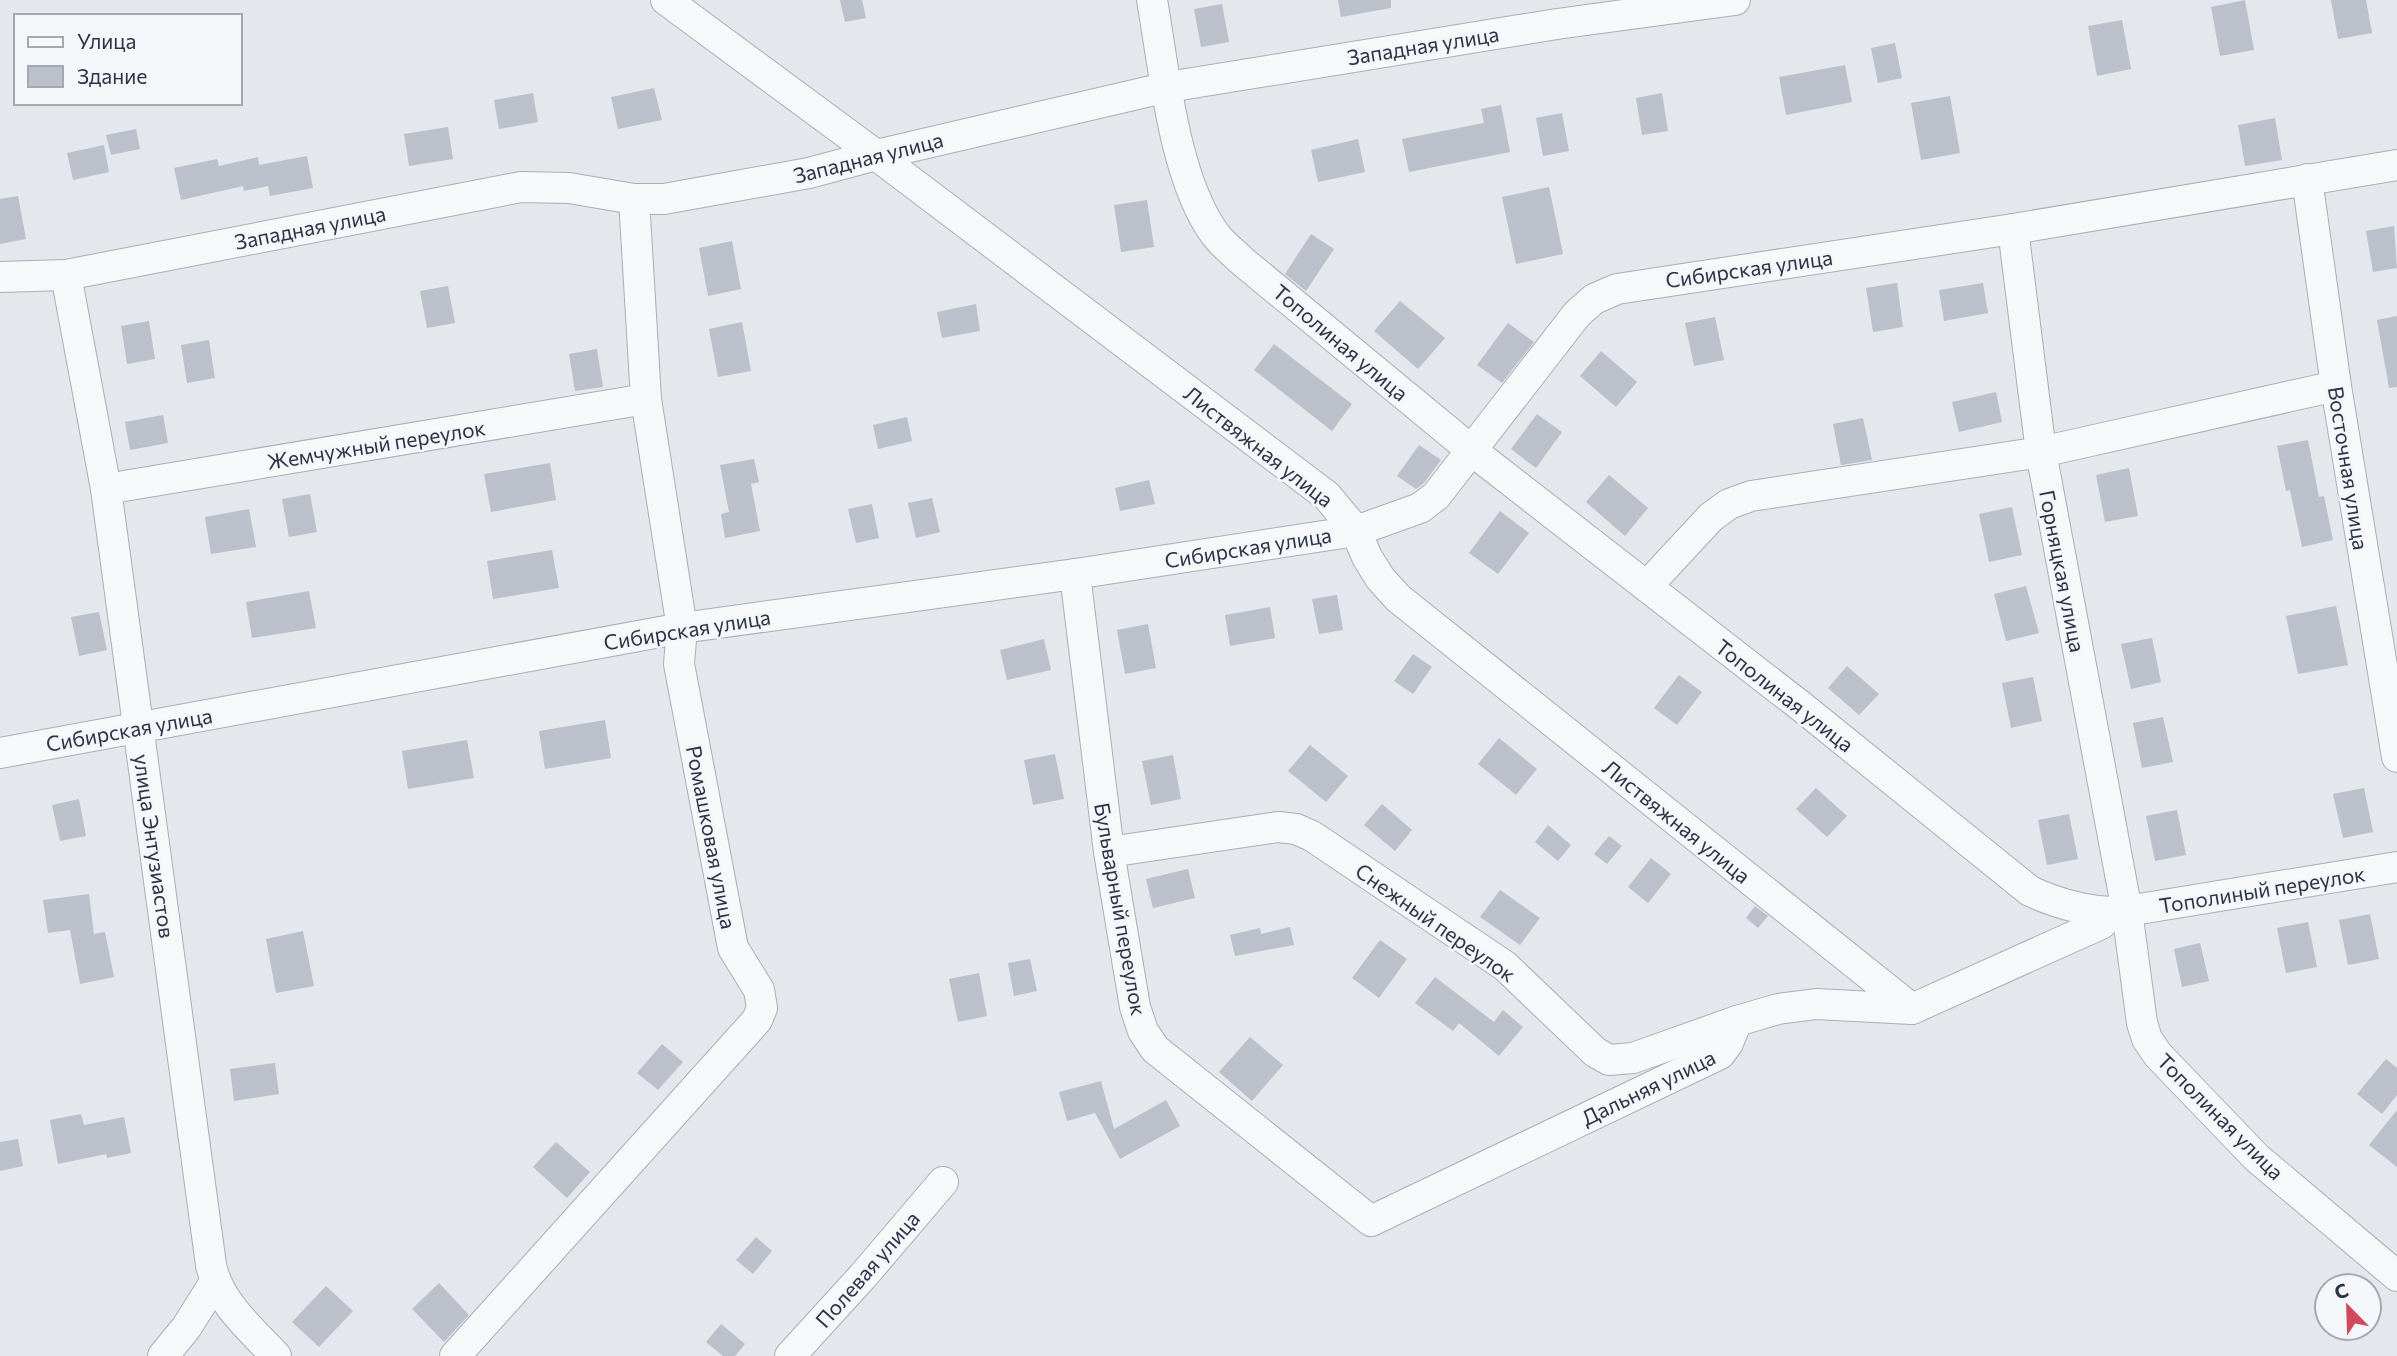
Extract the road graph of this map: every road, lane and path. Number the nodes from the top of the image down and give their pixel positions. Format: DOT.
graph roads {
  1 [pos="666,0"];
  2 [pos="1152,0"];
  3 [pos="1735,0"];
  4 [pos="1555,12"];
  5 [pos="1168,86"];
  6 [pos="876,155"];
  7 [pos="2397,164"];
  8 [pos="2307,179"];
  9 [pos="634,199"];
  10 [pos="2013,229"];
  11 [pos="66,275"];
  12 [pos="0,277"];
  13 [pos="2336,386"];
  14 [pos="646,399"];
  15 [pos="1471,450"];
  16 [pos="2041,452"];
  17 [pos="106,489"];
  18 [pos="1356,531"];
  19 [pos="1075,573"];
  20 [pos="1647,586"];
  21 [pos="682,628"];
  22 [pos="139,728"];
  23 [pos="0,753"];
  24 [pos="2397,757"];
  25 [pos="1109,852"];
  26 [pos="2397,867"];
  27 [pos="2120,912"];
  28 [pos="1912,1009"];
  29 [pos="1737,1021"];
  30 [pos="943,1182"];
  31 [pos="1371,1222"];
  32 [pos="2397,1276"];
  33 [pos="215,1282"];
  34 [pos="163,1356"];
  35 [pos="276,1356"];
  36 [pos="455,1356"];
  37 [pos="790,1356"];
  1 -- 6 [label="street, Листвяжная улица"];
  2 -- 5 [label="street, Тополиная улица"];
  3 -- 4 [label="street, Западная улица"];
  4 -- 5 [label="street, Западная улица"];
  5 -- 6 [label="street, Западная улица"];
  5 -- 15 [label="street, Тополиная улица"];
  6 -- 9 [label="street, Западная улица"];
  6 -- 18 [label="street, Листвяжная улица"];
  7 -- 8 [label="street, Сибирская улица"];
  8 -- 10 [label="street, Сибирская улица"];
  8 -- 13 [label="street, Восточная улица"];
  9 -- 11 [label="street, Западная улица"];
  9 -- 14 [label="street, Ромашковая улица"];
  10 -- 15 [label="street, Сибирская улица"];
  10 -- 16 [label="street, Горняцкая улица"];
  11 -- 12 [label="street, Западная улица"];
  11 -- 17 [label="street, улица Энтузиастов"];
  13 -- 16 [label="street"];
  13 -- 24 [label="street, Восточная улица"];
  14 -- 17 [label="street, Жемчужный переулок"];
  14 -- 21 [label="street, Ромашковая улица"];
  15 -- 18 [label="street, Сибирская улица"];
  15 -- 20 [label="street, Тополиная улица"];
  16 -- 20 [label="street"];
  16 -- 27 [label="street, Горняцкая улица"];
  17 -- 22 [label="street, улица Энтузиастов"];
  18 -- 19 [label="street, Сибирская улица"];
  18 -- 28 [label="street, Листвяжная улица"];
  19 -- 21 [label="street, Сибирская улица"];
  19 -- 25 [label="street, Бульварный переулок"];
  20 -- 27 [label="street, Тополиная улица"];
  21 -- 22 [label="street, Сибирская улица"];
  21 -- 36 [label="street, Ромашковая улица"];
  22 -- 23 [label="street, Сибирская улица"];
  22 -- 33 [label="street, улица Энтузиастов"];
  25 -- 29 [label="street, Снежный переулок"];
  25 -- 31 [label="street, Бульварный переулок"];
  26 -- 27 [label="street, Тополиный переулок"];
  27 -- 28 [label="street"];
  27 -- 32 [label="street, Тополиная улица"];
  28 -- 29 [label="street"];
  29 -- 31 [label="street, Дальняя улица"];
  30 -- 37 [label="street, Полевая улица"];
  33 -- 34 [label="street"];
  33 -- 35 [label="street, улица Энтузиастов"];
}
